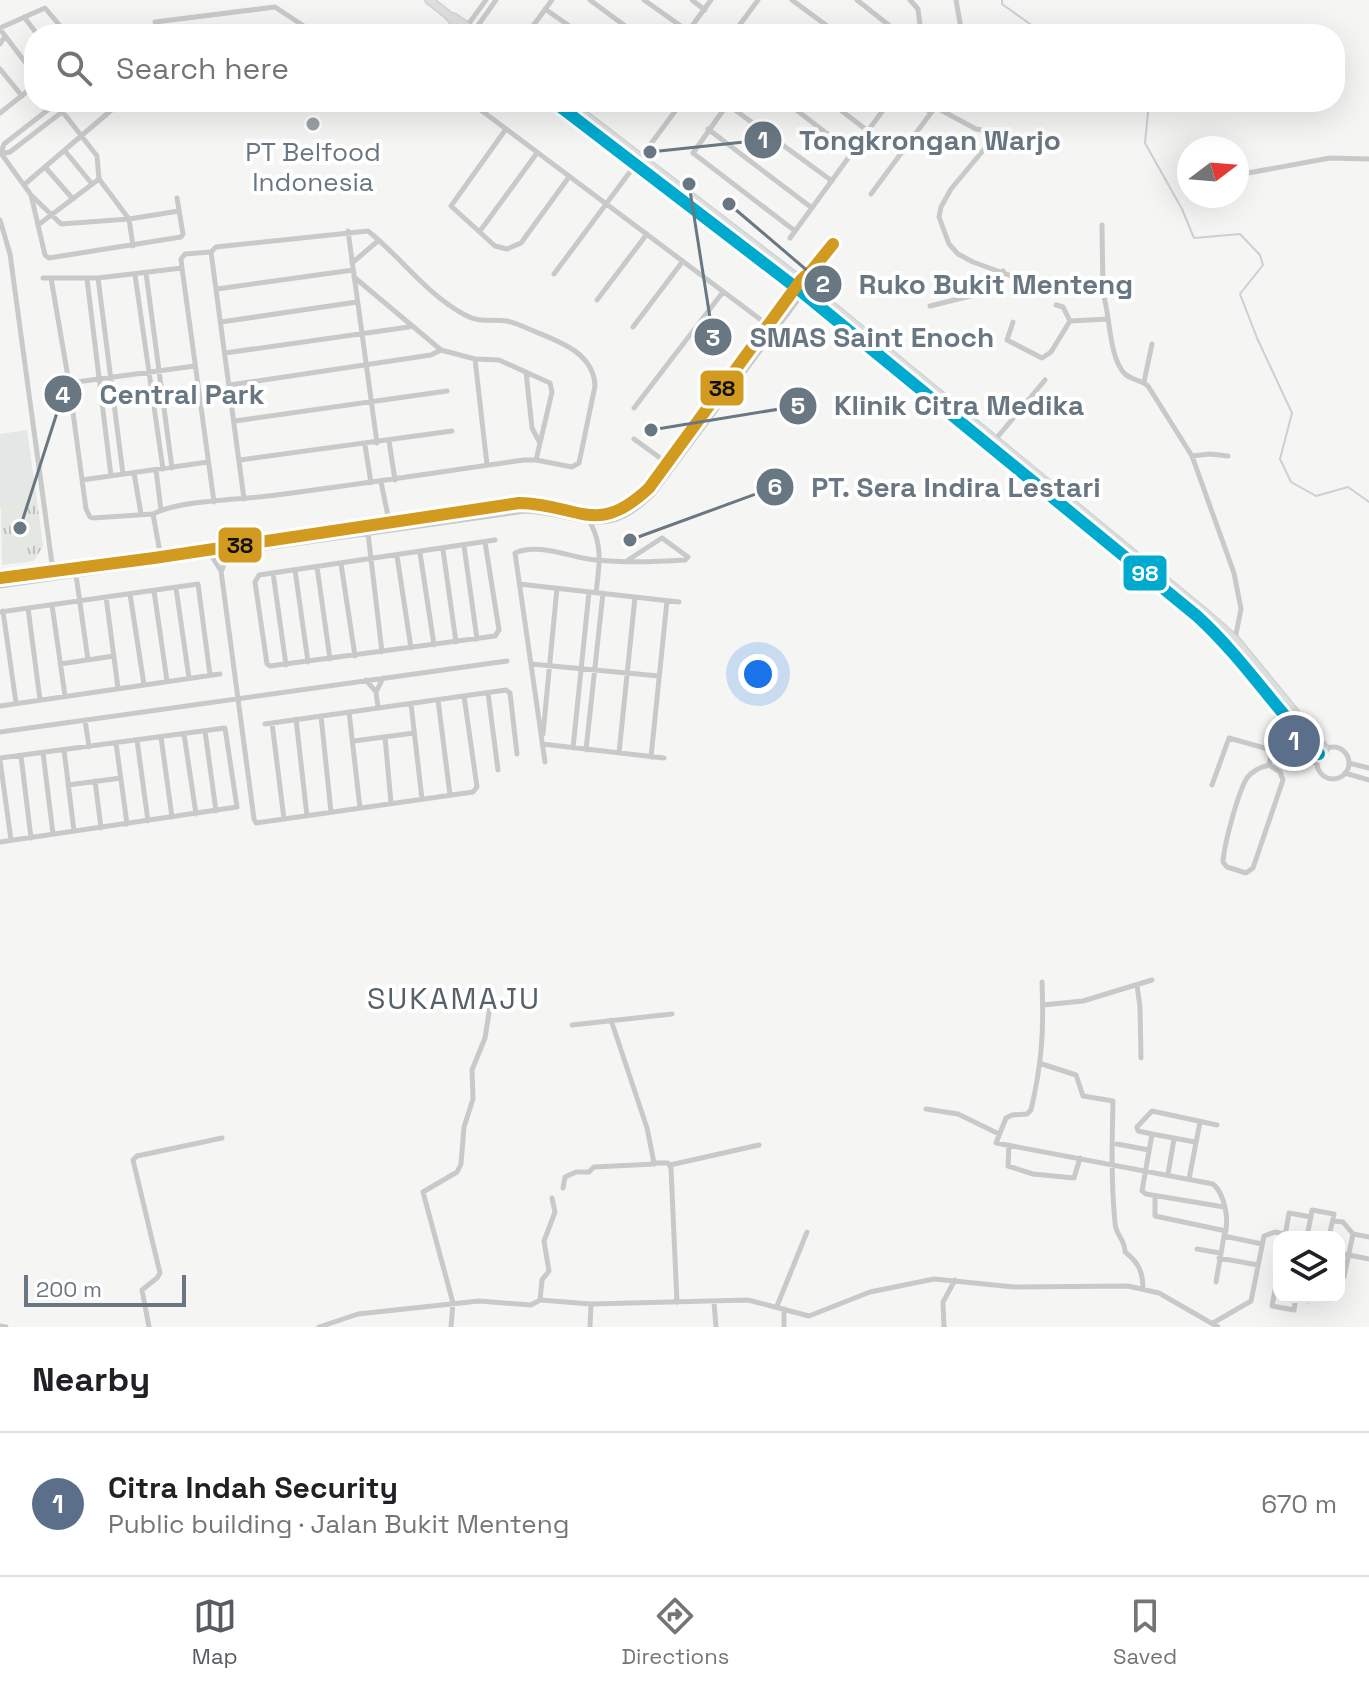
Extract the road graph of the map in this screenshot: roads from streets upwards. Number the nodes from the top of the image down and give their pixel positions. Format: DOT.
graph roads {
  1 [pos="429,0"];
  2 [pos="486,0"];
  3 [pos="496,0"];
  4 [pos="552,0"];
  5 [pos="590,0"];
  6 [pos="644,0"];
  7 [pos="692,0"];
  8 [pos="711,0"];
  9 [pos="758,0"];
  10 [pos="792,0"];
  11 [pos="857,0"];
  12 [pos="910,0"];
  13 [pos="956,0"];
  14 [pos="545,9"];
  15 [pos="705,10"];
  16 [pos="24,17"];
  17 [pos="155,22"];
  18 [pos="29,24"];
  19 [pos="59,24"];
  20 [pos="303,24"];
  21 [pos="459,24"];
  22 [pos="473,24"];
  23 [pos="476,24"];
  24 [pos="534,24"];
  25 [pos="567,24"];
  26 [pos="622,24"];
  27 [pos="676,24"];
  28 [pos="694,24"];
  29 [pos="740,24"];
  30 [pos="824,24"];
  31 [pos="887,24"];
  32 [pos="920,24"];
  33 [pos="960,24"];
  34 [pos="0,29"];
  35 [pos="5,36"];
  36 [pos="0,44"];
  37 [pos="24,61"];
  38 [pos="0,69"];
  39 [pos="22,96"];
  40 [pos="1,111"];
  41 [pos="44,112"];
  42 [pos="62,112"];
  43 [pos="64,112"];
  44 [pos="110,112"];
  45 [pos="483,112"];
  46 [pos="567,112"];
  47 [pos="581,112"];
  48 [pos="675,112"];
  49 [pos="720,112"];
  50 [pos="739,112"];
  51 [pos="799,112"];
  52 [pos="843,112"];
  53 [pos="882,112"];
  54 [pos="931,112"];
  55 [pos="946,112"];
  56 [pos="506,129"];
  57 [pos="708,129"];
  58 [pos="868,131"];
  59 [pos="83,137"];
  60 [pos="65,151"];
  61 [pos="537,153"];
  62 [pos="852,153"];
  63 [pos="0,154"];
  64 [pos="641,157"];
  65 [pos="1369,159"];
  66 [pos="635,164"];
  67 [pos="45,167"];
  68 [pos="1249,173"];
  69 [pos="569,177"];
  70 [pos="99,179"];
  71 [pos="832,181"];
  72 [pos="25,184"];
  73 [pos="92,184"];
  74 [pos="871,194"];
  75 [pos="31,195"];
  76 [pos="177,198"];
  77 [pos="73,199"];
  78 [pos="607,204"];
  79 [pos="812,208"];
  80 [pos="179,211"];
  81 [pos="51,216"];
  82 [pos="129,219"];
  83 [pos="0,220"];
  84 [pos="38,225"];
  85 [pos="1102,225"];
  86 [pos="348,231"];
  87 [pos="480,231"];
  88 [pos="795,231"];
  89 [pos="647,234"];
  90 [pos="790,238"];
  91 [pos="379,240"];
  92 [pos="833,244"];
  93 [pos="133,246"];
  94 [pos="211,252"];
  95 [pos="683,261"];
  96 [pos="182,268"];
  97 [pos="353,270"];
  98 [pos="1003,271"];
  99 [pos="146,273"];
  100 [pos="554,274"];
  101 [pos="135,275"];
  102 [pos="43,278"];
  103 [pos="51,278"];
  104 [pos="98,278"];
  105 [pos="87,279"];
  106 [pos="801,284"];
  107 [pos="217,289"];
  108 [pos="723,292"];
  109 [pos="803,293"];
  110 [pos="1103,293"];
  111 [pos="597,300"];
  112 [pos="357,302"];
  113 [pos="1056,305"];
  114 [pos="930,306"];
  115 [pos="1108,319"];
  116 [pos="1070,321"];
  117 [pos="221,322"];
  118 [pos="1013,322"];
  119 [pos="768,325"];
  120 [pos="410,327"];
  121 [pos="633,327"];
  122 [pos="362,334"];
  123 [pos="1152,344"];
  124 [pos="441,350"];
  125 [pos="225,353"];
  126 [pos="475,359"];
  127 [pos="195,366"];
  128 [pos="366,366"];
  129 [pos="159,371"];
  130 [pos="526,371"];
  131 [pos="149,373"];
  132 [pos="109,377"];
  133 [pos="98,379"];
  134 [pos="1045,380"];
  135 [pos="1144,382"];
  136 [pos="69,383"];
  137 [pos="230,385"];
  138 [pos="447,391"];
  139 [pos="371,402"];
  140 [pos="634,408"];
  141 [pos="235,421"];
  142 [pos="452,431"];
  143 [pos="634,439"];
  144 [pos="995,440"];
  145 [pos="389,441"];
  146 [pos="377,443"];
  147 [pos="540,443"];
  148 [pos="365,445"];
  149 [pos="1192,456"];
  150 [pos="1228,456"];
  151 [pos="240,460"];
  152 [pos="536,460"];
  153 [pos="208,462"];
  154 [pos="667,463"];
  155 [pos="487,465"];
  156 [pos="172,468"];
  157 [pos="159,469"];
  158 [pos="134,473"];
  159 [pos="123,474"];
  160 [pos="111,476"];
  161 [pos="82,480"];
  162 [pos="395,480"];
  163 [pos="381,482"];
  164 [pos="371,483"];
  165 [pos="651,491"];
  166 [pos="244,499"];
  167 [pos="214,502"];
  168 [pos="161,510"];
  169 [pos="141,514"];
  170 [pos="153,514"];
  171 [pos="388,516"];
  172 [pos="394,521"];
  173 [pos="382,523"];
  174 [pos="609,523"];
  175 [pos="591,524"];
  176 [pos="367,525"];
  177 [pos="368,533"];
  178 [pos="495,540"];
  179 [pos="599,540"];
  180 [pos="485,542"];
  181 [pos="464,546"];
  182 [pos="159,547"];
  183 [pos="229,549"];
  184 [pos="443,550"];
  185 [pos="211,552"];
  186 [pos="420,553"];
  187 [pos="397,556"];
  188 [pos="166,559"];
  189 [pos="371,559"];
  190 [pos="628,560"];
  191 [pos="154,561"];
  192 [pos="600,561"];
  193 [pos="341,564"];
  194 [pos="317,567"];
  195 [pos="295,570"];
  196 [pos="221,571"];
  197 [pos="273,573"];
  198 [pos="54,575"];
  199 [pos="76,575"];
  200 [pos="0,578"];
  201 [pos="519,584"];
  202 [pos="0,586"];
  203 [pos="176,588"];
  204 [pos="557,588"];
  205 [pos="154,591"];
  206 [pos="596,593"];
  207 [pos="130,594"];
  208 [pos="106,597"];
  209 [pos="635,597"];
  210 [pos="80,601"];
  211 [pos="667,601"];
  212 [pos="679,602"];
  213 [pos="52,605"];
  214 [pos="28,608"];
  215 [pos="2,612"];
  216 [pos="477,639"];
  217 [pos="1235,639"];
  218 [pos="456,642"];
  219 [pos="434,645"];
  220 [pos="411,648"];
  221 [pos="382,652"];
  222 [pos="114,656"];
  223 [pos="355,656"];
  224 [pos="330,659"];
  225 [pos="88,660"];
  226 [pos="507,661"];
  227 [pos="308,662"];
  228 [pos="60,664"];
  229 [pos="531,664"];
  230 [pos="286,665"];
  231 [pos="550,666"];
  232 [pos="581,669"];
  233 [pos="595,670"];
  234 [pos="627,673"];
  235 [pos="220,674"];
  236 [pos="210,675"];
  237 [pos="659,676"];
  238 [pos="383,677"];
  239 [pos="189,678"];
  240 [pos="366,680"];
  241 [pos="167,681"];
  242 [pos="144,685"];
  243 [pos="118,688"];
  244 [pos="376,692"];
  245 [pos="488,693"];
  246 [pos="65,696"];
  247 [pos="464,696"];
  248 [pos="238,697"];
  249 [pos="40,700"];
  250 [pos="438,700"];
  251 [pos="16,703"];
  252 [pos="411,704"];
  253 [pos="0,706"];
  254 [pos="378,707"];
  255 [pos="349,712"];
  256 [pos="321,716"];
  257 [pos="296,719"];
  258 [pos="85,720"];
  259 [pos="205,731"];
  260 [pos="0,732"];
  261 [pos="414,733"];
  262 [pos="184,734"];
  263 [pos="161,737"];
  264 [pos="385,737"];
  265 [pos="137,740"];
  266 [pos="354,741"];
  267 [pos="116,743"];
  268 [pos="542,745"];
  269 [pos="89,747"];
  270 [pos="573,748"];
  271 [pos="64,750"];
  272 [pos="586,750"];
  273 [pos="1272,750"];
  274 [pos="1322,751"];
  275 [pos="43,753"];
  276 [pos="619,753"];
  277 [pos="517,754"];
  278 [pos="21,756"];
  279 [pos="651,757"];
  280 [pos="664,758"];
  281 [pos="0,759"];
  282 [pos="545,762"];
  283 [pos="1317,763"];
  284 [pos="1349,763"];
  285 [pos="1269,765"];
  286 [pos="1369,768"];
  287 [pos="498,770"];
  288 [pos="1345,773"];
  289 [pos="121,778"];
  290 [pos="1369,780"];
  291 [pos="95,781"];
  292 [pos="68,785"];
  293 [pos="1212,785"];
  294 [pos="450,795"];
  295 [pos="422,799"];
  296 [pos="391,803"];
  297 [pos="360,808"];
  298 [pos="216,811"];
  299 [pos="331,812"];
  300 [pos="196,814"];
  301 [pos="307,816"];
  302 [pos="172,817"];
  303 [pos="284,819"];
  304 [pos="148,821"];
  305 [pos="127,824"];
  306 [pos="101,828"];
  307 [pos="74,831"];
  308 [pos="53,834"];
  309 [pos="31,838"];
  310 [pos="11,840"];
  311 [pos="0,842"];
  312 [pos="1152,980"];
  313 [pos="1042,982"];
  314 [pos="1137,985"];
  315 [pos="492,994"];
  316 [pos="1043,1005"];
  317 [pos="672,1014"];
  318 [pos="611,1020"];
  319 [pos="572,1025"];
  320 [pos="1141,1058"];
  321 [pos="1042,1064"];
  322 [pos="926,1109"];
  323 [pos="1200,1122"];
  324 [pos="1217,1125"];
  325 [pos="999,1134"];
  326 [pos="1152,1134"];
  327 [pos="222,1138"];
  328 [pos="1174,1139"];
  329 [pos="1195,1142"];
  330 [pos="1117,1144"];
  331 [pos="759,1145"];
  332 [pos="1009,1145"];
  333 [pos="1149,1150"];
  334 [pos="1080,1158"];
  335 [pos="1112,1163"];
  336 [pos="656,1164"];
  337 [pos="670,1165"];
  338 [pos="1146,1170"];
  339 [pos="1168,1174"];
  340 [pos="1189,1179"];
  341 [pos="563,1188"];
  342 [pos="1155,1196"];
  343 [pos="552,1198"];
  344 [pos="1224,1207"];
  345 [pos="1311,1217"];
  346 [pos="1333,1221"];
  347 [pos="1286,1231"];
  348 [pos="1308,1231"];
  349 [pos="1330,1231"];
  350 [pos="807,1232"];
  351 [pos="1273,1233"];
  352 [pos="1225,1234"];
  353 [pos="1353,1234"];
  354 [pos="1369,1237"];
  355 [pos="1262,1244"];
  356 [pos="1197,1249"];
  357 [pos="1345,1254"];
  358 [pos="1348,1255"];
  359 [pos="1220,1256"];
  360 [pos="1369,1259"];
  361 [pos="1258,1265"];
  362 [pos="1345,1272"];
  363 [pos="955,1280"];
  364 [pos="1216,1282"];
  365 [pos="1143,1289"];
  366 [pos="540,1300"];
  367 [pos="1273,1301"];
  368 [pos="714,1302"];
  369 [pos="453,1303"];
  370 [pos="677,1303"];
  371 [pos="1295,1303"];
  372 [pos="591,1304"];
  373 [pos="780,1307"];
  374 [pos="1216,1325"];
  375 [pos="149,1327"];
  376 [pos="319,1327"];
  377 [pos="451,1327"];
  378 [pos="590,1327"];
  379 [pos="716,1327"];
  380 [pos="784,1327"];
  381 [pos="944,1327"];
  1 -- 21 [label="street"];
  2 -- 22 [label="street"];
  3 -- 23 [label="street"];
  4 -- 14 [label="street"];
  5 -- 26 [label="street"];
  6 -- 27 [label="street"];
  7 -- 15 [label="street"];
  8 -- 15 [label="street"];
  9 -- 29 [label="street"];
  10 -- 30 [label="street"];
  11 -- 31 [label="street"];
  12 -- 32 [label="street"];
  13 -- 33 [label="street"];
  14 -- 24 [label="street"];
  14 -- 25 [label="street"];
  15 -- 28 [label="street"];
  16 -- 18 [label="street"];
  16 -- 19 [label="street"];
  16 -- 34 [label="street"];
  17 -- 20 [label="street"];
  34 -- 35 [label="street"];
  35 -- 36 [label="street"];
  35 -- 37 [label="street"];
  38 -- 39 [label="street"];
  39 -- 40 [label="street"];
  41 -- 63 [label="street"];
  42 -- 63 [label="street"];
  43 -- 59 [label="street"];
  44 -- 59 [label="street"];
  45 -- 56 [label="street"];
  46 -- 66 [label="street"];
  47 -- 64 [label="street"];
  48 -- 64 [label="street"];
  49 -- 57 [label="street"];
  50 -- 71 [label="street"];
  51 -- 62 [label="street"];
  52 -- 58 [label="street"];
  53 -- 58 [label="street"];
  54 -- 74 [label="street"];
  55 -- 98 [label="street"];
  56 -- 61 [label="street"];
  56 -- 87 [label="street"];
  57 -- 79 [label="street"];
  57 -- 88 [label="street"];
  58 -- 62 [label="street"];
  59 -- 60 [label="street"];
  59 -- 70 [label="street"];
  60 -- 67 [label="street"];
  60 -- 73 [label="street"];
  61 -- 69 [label="street"];
  61 -- 87 [label="street"];
  62 -- 71 [label="street"];
  63 -- 72 [label="street"];
  64 -- 66 [label="street"];
  64 -- 106 [label="street"];
  65 -- 68 [label="street"];
  66 -- 78 [label="street"];
  66 -- 106 [label="street"];
  67 -- 72 [label="street"];
  67 -- 77 [label="street"];
  69 -- 78 [label="street"];
  69 -- 87 [label="street"];
  70 -- 73 [label="street"];
  70 -- 82 [label="street"];
  71 -- 79 [label="street"];
  72 -- 75 [label="street"];
  73 -- 77 [label="street"];
  75 -- 81 [label="street"];
  75 -- 84 [label="street"];
  76 -- 80 [label="street"];
  77 -- 81 [label="street"];
  78 -- 89 [label="street"];
  78 -- 100 [label="street"];
  79 -- 88 [label="street"];
  80 -- 82 [label="street"];
  80 -- 93 [label="street"];
  81 -- 82 [label="street"];
  81 -- 84 [label="street"];
  82 -- 93 [label="street"];
  83 -- 198 [label="street"];
  84 -- 93 [label="street"];
  85 -- 110 [label="street"];
  86 -- 91 [label="street"];
  86 -- 94 [label="street"];
  86 -- 97 [label="street"];
  88 -- 90 [label="street"];
  89 -- 95 [label="street"];
  89 -- 111 [label="street"];
  91 -- 97 [label="street"];
  91 -- 152 [label="street"];
  92 -- 106 [label="street"];
  94 -- 96 [label="street"];
  94 -- 107 [label="street"];
  95 -- 108 [label="street"];
  95 -- 121 [label="street"];
  96 -- 99 [label="street"];
  96 -- 127 [label="street"];
  97 -- 107 [label="street"];
  97 -- 112 [label="street"];
  97 -- 120 [label="street"];
  98 -- 110 [label="street"];
  98 -- 114 [label="street"];
  99 -- 101 [label="street"];
  99 -- 129 [label="street"];
  101 -- 104 [label="street"];
  101 -- 131 [label="street"];
  102 -- 103 [label="street"];
  103 -- 105 [label="street"];
  103 -- 136 [label="street"];
  104 -- 105 [label="street"];
  104 -- 132 [label="street"];
  105 -- 133 [label="street"];
  106 -- 109 [label="street"];
  106 -- 119 [label="street"];
  106 -- 144 [label="street"];
  107 -- 117 [label="street"];
  108 -- 119 [label="street"];
  108 -- 140 [label="street"];
  109 -- 165 [label="street"];
  109 -- 274 [label="street"];
  110 -- 115 [label="street"];
  112 -- 117 [label="street"];
  112 -- 122 [label="street"];
  113 -- 116 [label="street"];
  115 -- 116 [label="street"];
  115 -- 135 [label="street"];
  116 -- 118 [label="street"];
  117 -- 125 [label="street"];
  119 -- 154 [label="street"];
  120 -- 122 [label="street"];
  120 -- 124 [label="street"];
  122 -- 125 [label="street"];
  122 -- 128 [label="street"];
  123 -- 135 [label="street"];
  124 -- 126 [label="street"];
  124 -- 128 [label="street"];
  125 -- 137 [label="street"];
  126 -- 130 [label="street"];
  126 -- 155 [label="street"];
  127 -- 129 [label="street"];
  127 -- 153 [label="street"];
  128 -- 137 [label="street"];
  128 -- 139 [label="street"];
  129 -- 131 [label="street"];
  129 -- 156 [label="street"];
  130 -- 147 [label="street"];
  130 -- 147 [label="street"];
  131 -- 132 [label="street"];
  131 -- 157 [label="street"];
  132 -- 133 [label="street"];
  132 -- 159 [label="street"];
  133 -- 136 [label="street"];
  133 -- 160 [label="street"];
  134 -- 144 [label="street"];
  135 -- 149 [label="street"];
  136 -- 161 [label="street"];
  137 -- 141 [label="street"];
  138 -- 139 [label="street"];
  139 -- 141 [label="street"];
  139 -- 146 [label="street"];
  141 -- 151 [label="street"];
  142 -- 145 [label="street"];
  143 -- 154 [label="street"];
  144 -- 217 [label="street"];
  145 -- 146 [label="street"];
  145 -- 162 [label="street"];
  146 -- 148 [label="street"];
  147 -- 152 [label="street"];
  148 -- 151 [label="street"];
  148 -- 164 [label="street"];
  149 -- 150 [label="street"];
  149 -- 217 [label="street"];
  151 -- 166 [label="street"];
  152 -- 155 [label="street"];
  153 -- 156 [label="street"];
  153 -- 167 [label="street"];
  154 -- 165 [label="street"];
  155 -- 162 [label="street"];
  156 -- 157 [label="street"];
  157 -- 158 [label="street"];
  157 -- 168 [label="street"];
  158 -- 159 [label="street"];
  158 -- 169 [label="street"];
  159 -- 160 [label="street"];
  160 -- 161 [label="street"];
  161 -- 169 [label="street"];
  162 -- 163 [label="street"];
  163 -- 164 [label="street"];
  163 -- 171 [label="street"];
  164 -- 166 [label="street"];
  165 -- 172 [label="street"];
  165 -- 174 [label="street"];
  166 -- 167 [label="street"];
  167 -- 168 [label="street"];
  168 -- 170 [label="street"];
  169 -- 170 [label="street"];
  170 -- 182 [label="street"];
  171 -- 172 [label="street"];
  171 -- 173 [label="street"];
  172 -- 173 [label="street"];
  173 -- 176 [label="street"];
  174 -- 175 [label="street"];
  174 -- 179 [label="street"];
  175 -- 177 [label="street"];
  175 -- 179 [label="street"];
  176 -- 177 [label="street"];
  176 -- 183 [label="street"];
  177 -- 183 [label="street"];
  177 -- 189 [label="street"];
  178 -- 180 [label="street"];
  179 -- 192 [label="street"];
  180 -- 181 [label="street"];
  180 -- 216 [label="street"];
  181 -- 184 [label="street"];
  181 -- 216 [label="street"];
  182 -- 188 [label="street"];
  182 -- 191 [label="street"];
  183 -- 185 [label="street"];
  183 -- 196 [label="street"];
  184 -- 186 [label="street"];
  184 -- 218 [label="street"];
  185 -- 188 [label="street"];
  185 -- 196 [label="street"];
  186 -- 187 [label="street"];
  186 -- 219 [label="street"];
  187 -- 189 [label="street"];
  187 -- 220 [label="street"];
  188 -- 191 [label="street"];
  189 -- 193 [label="street"];
  189 -- 221 [label="street"];
  190 -- 190 [label="street"];
  190 -- 192 [label="street"];
  191 -- 198 [label="street"];
  191 -- 199 [label="street"];
  192 -- 201 [label="street"];
  192 -- 206 [label="street"];
  193 -- 194 [label="street"];
  193 -- 223 [label="street"];
  194 -- 195 [label="street"];
  194 -- 224 [label="street"];
  195 -- 197 [label="street"];
  195 -- 227 [label="street"];
  196 -- 248 [label="street"];
  197 -- 230 [label="street"];
  197 -- 230 [label="street"];
  198 -- 199 [label="street"];
  198 -- 200 [label="street"];
  198 -- 202 [label="street"];
  199 -- 210 [label="street"];
  201 -- 204 [label="street"];
  201 -- 229 [label="street"];
  203 -- 205 [label="street"];
  203 -- 236 [label="street"];
  203 -- 239 [label="street"];
  204 -- 206 [label="street"];
  204 -- 231 [label="street"];
  205 -- 207 [label="street"];
  205 -- 241 [label="street"];
  206 -- 209 [label="street"];
  206 -- 232 [label="street"];
  206 -- 233 [label="street"];
  207 -- 208 [label="street"];
  207 -- 242 [label="street"];
  208 -- 210 [label="street"];
  208 -- 222 [label="street"];
  209 -- 211 [label="street"];
  209 -- 234 [label="street"];
  210 -- 213 [label="street"];
  210 -- 225 [label="street"];
  211 -- 212 [label="street"];
  211 -- 237 [label="street"];
  213 -- 214 [label="street"];
  213 -- 228 [label="street"];
  214 -- 215 [label="street"];
  214 -- 249 [label="street"];
  215 -- 251 [label="street"];
  216 -- 218 [label="street"];
  217 -- 274 [label="street"];
  218 -- 219 [label="street"];
  219 -- 220 [label="street"];
  220 -- 221 [label="street"];
  221 -- 223 [label="street"];
  222 -- 225 [label="street"];
  222 -- 243 [label="street"];
  223 -- 224 [label="street"];
  224 -- 227 [label="street"];
  225 -- 228 [label="street"];
  226 -- 238 [label="street"];
  227 -- 230 [label="street"];
  228 -- 246 [label="street"];
  229 -- 231 [label="street"];
  229 -- 268 [label="street"];
  231 -- 232 [label="street"];
  231 -- 268 [label="street"];
  232 -- 233 [label="street"];
  232 -- 270 [label="street"];
  233 -- 234 [label="street"];
  233 -- 272 [label="street"];
  234 -- 237 [label="street"];
  234 -- 276 [label="street"];
  235 -- 236 [label="street"];
  236 -- 239 [label="street"];
  237 -- 279 [label="street"];
  238 -- 240 [label="street"];
  238 -- 244 [label="street"];
  239 -- 241 [label="street"];
  240 -- 244 [label="street"];
  240 -- 248 [label="street"];
  241 -- 242 [label="street"];
  242 -- 243 [label="street"];
  243 -- 246 [label="street"];
  244 -- 254 [label="street"];
  245 -- 247 [label="street"];
  245 -- 277 [label="street"];
  245 -- 287 [label="street"];
  246 -- 249 [label="street"];
  247 -- 250 [label="street"];
  247 -- 294 [label="street"];
  248 -- 258 [label="street"];
  248 -- 303 [label="street"];
  249 -- 251 [label="street"];
  250 -- 252 [label="street"];
  250 -- 294 [label="street"];
  251 -- 253 [label="street"];
  252 -- 254 [label="street"];
  252 -- 261 [label="street"];
  254 -- 255 [label="street"];
  255 -- 256 [label="street"];
  255 -- 266 [label="street"];
  256 -- 257 [label="street"];
  256 -- 299 [label="street"];
  257 -- 301 [label="street"];
  257 -- 303 [label="street"];
  258 -- 260 [label="street"];
  258 -- 269 [label="street"];
  259 -- 262 [label="street"];
  259 -- 298 [label="street"];
  259 -- 298 [label="street"];
  261 -- 264 [label="street"];
  261 -- 295 [label="street"];
  262 -- 263 [label="street"];
  262 -- 300 [label="street"];
  263 -- 265 [label="street"];
  263 -- 302 [label="street"];
  264 -- 266 [label="street"];
  264 -- 296 [label="street"];
  265 -- 267 [label="street"];
  265 -- 304 [label="street"];
  266 -- 297 [label="street"];
  267 -- 269 [label="street"];
  267 -- 289 [label="street"];
  268 -- 270 [label="street"];
  268 -- 282 [label="street"];
  269 -- 271 [label="street"];
  270 -- 272 [label="street"];
  271 -- 275 [label="street"];
  271 -- 292 [label="street"];
  272 -- 276 [label="street"];
  273 -- 283 [label="street"];
  273 -- 285 [label="street"];
  273 -- 293 [label="street"];
  274 -- 283 [label="street"];
  274 -- 284 [label="street"];
  275 -- 278 [label="street"];
  275 -- 308 [label="street"];
  276 -- 279 [label="street"];
  278 -- 281 [label="street"];
  278 -- 309 [label="street"];
  279 -- 280 [label="street"];
  281 -- 310 [label="street"];
  283 -- 288 [label="street"];
  284 -- 286 [label="street"];
  284 -- 288 [label="street"];
  285 -- 285 [label="street"];
  288 -- 290 [label="street"];
  289 -- 291 [label="street"];
  289 -- 305 [label="street"];
  291 -- 292 [label="street"];
  291 -- 306 [label="street"];
  292 -- 307 [label="street"];
  294 -- 295 [label="street"];
  295 -- 296 [label="street"];
  296 -- 297 [label="street"];
  297 -- 299 [label="street"];
  298 -- 300 [label="street"];
  299 -- 301 [label="street"];
  300 -- 302 [label="street"];
  301 -- 303 [label="street"];
  302 -- 304 [label="street"];
  304 -- 305 [label="street"];
  305 -- 306 [label="street"];
  306 -- 307 [label="street"];
  307 -- 308 [label="street"];
  308 -- 309 [label="street"];
  309 -- 310 [label="street"];
  310 -- 311 [label="street"];
  312 -- 314 [label="street"];
  313 -- 316 [label="street"];
  314 -- 316 [label="street"];
  314 -- 320 [label="street"];
  315 -- 369 [label="street"];
  316 -- 321 [label="street"];
  317 -- 318 [label="street"];
  318 -- 319 [label="street"];
  318 -- 336 [label="street"];
  321 -- 325 [label="street"];
  321 -- 335 [label="street"];
  322 -- 325 [label="street"];
  323 -- 324 [label="street"];
  323 -- 326 [label="street"];
  323 -- 329 [label="street"];
  325 -- 332 [label="street"];
  326 -- 328 [label="street"];
  326 -- 333 [label="street"];
  327 -- 375 [label="street"];
  328 -- 329 [label="street"];
  328 -- 339 [label="street"];
  329 -- 340 [label="street"];
  330 -- 333 [label="street"];
  331 -- 337 [label="street"];
  332 -- 334 [label="street"];
  332 -- 334 [label="street"];
  333 -- 338 [label="street"];
  334 -- 335 [label="street"];
  335 -- 338 [label="street"];
  335 -- 365 [label="street"];
  336 -- 337 [label="street"];
  336 -- 341 [label="street"];
  337 -- 370 [label="street"];
  338 -- 339 [label="street"];
  338 -- 342 [label="street"];
  339 -- 340 [label="street"];
  340 -- 344 [label="street"];
  342 -- 344 [label="street"];
  342 -- 352 [label="street"];
  343 -- 366 [label="street"];
  344 -- 352 [label="street"];
  345 -- 346 [label="street"];
  345 -- 347 [label="street"];
  345 -- 348 [label="street"];
  346 -- 349 [label="street"];
  346 -- 353 [label="street"];
  350 -- 373 [label="street"];
  351 -- 355 [label="street"];
  352 -- 355 [label="street"];
  352 -- 359 [label="street"];
  353 -- 354 [label="street"];
  353 -- 358 [label="street"];
  355 -- 361 [label="street"];
  356 -- 359 [label="street"];
  357 -- 358 [label="street"];
  358 -- 360 [label="street"];
  358 -- 362 [label="street"];
  359 -- 361 [label="street"];
  359 -- 364 [label="street"];
  361 -- 374 [label="street"];
  363 -- 365 [label="street"];
  363 -- 373 [label="street"];
  363 -- 381 [label="street"];
  365 -- 374 [label="street"];
  366 -- 369 [label="street"];
  366 -- 372 [label="street"];
  367 -- 371 [label="street"];
  368 -- 370 [label="street"];
  368 -- 373 [label="street"];
  368 -- 379 [label="street"];
  369 -- 376 [label="street"];
  369 -- 377 [label="street"];
  370 -- 372 [label="street"];
  372 -- 378 [label="street"];
  373 -- 380 [label="street"];
}
